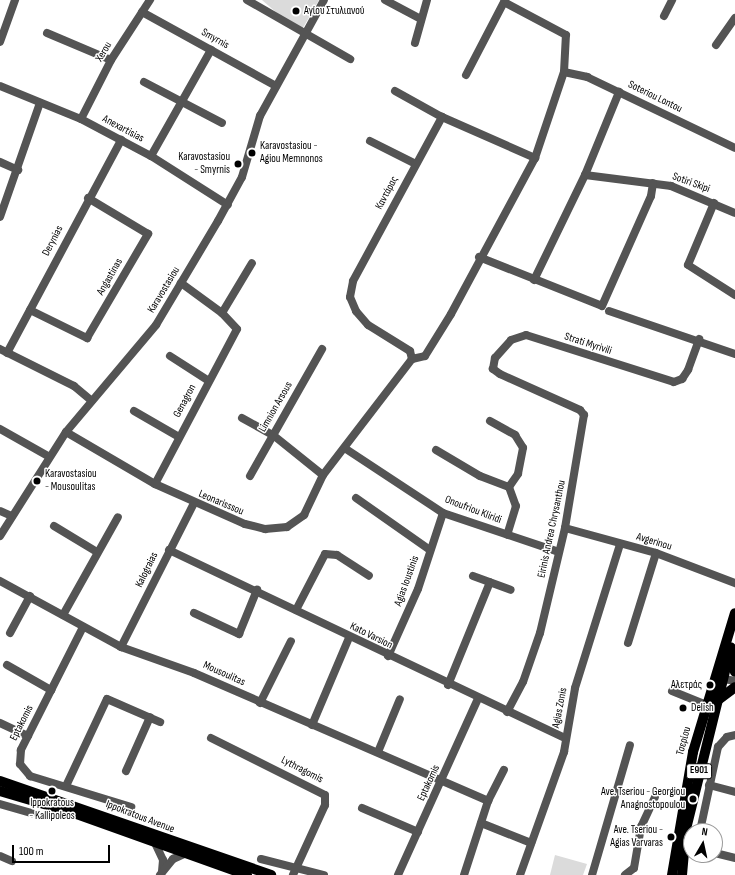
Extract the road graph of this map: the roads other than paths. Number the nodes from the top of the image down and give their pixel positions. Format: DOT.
graph roads {
  1 [pos="15,0"];
  2 [pos="150,0"];
  3 [pos="247,0"];
  4 [pos="324,0"];
  5 [pos="385,0"];
  6 [pos="427,0"];
  7 [pos="672,0"];
  8 [pos="504,1"];
  9 [pos="142,12"];
  10 [pos="664,16"];
  11 [pos="735,18"];
  12 [pos="420,19"];
  13 [pos="304,31"];
  14 [pos="47,33"];
  15 [pos="0,42"];
  16 [pos="415,43"];
  17 [pos="716,45"];
  18 [pos="211,50"];
  19 [pos="111,60"];
  20 [pos="350,60"];
  21 [pos="564,72"];
  22 [pos="466,75"];
  23 [pos="144,82"];
  24 [pos="0,86"];
  25 [pos="276,86"];
  26 [pos="396,91"];
  27 [pos="619,92"];
  28 [pos="182,102"];
  29 [pos="40,103"];
  30 [pos="442,117"];
  31 [pos="81,119"];
  32 [pos="222,123"];
  33 [pos="121,140"];
  34 [pos="370,140"];
  35 [pos="734,146"];
  36 [pos="151,156"];
  37 [pos="535,158"];
  38 [pos="0,162"];
  39 [pos="416,164"];
  40 [pos="18,170"];
  41 [pos="585,174"];
  42 [pos="653,183"];
  43 [pos="88,198"];
  44 [pos="714,203"];
  45 [pos="228,205"];
  46 [pos="735,213"];
  47 [pos="0,217"];
  48 [pos="479,257"];
  49 [pos="252,263"];
  50 [pos="534,280"];
  51 [pos="181,283"];
  52 [pos="735,296"];
  53 [pos="606,309"];
  54 [pos="30,310"];
  55 [pos="222,313"];
  56 [pos="699,340"];
  57 [pos="322,349"];
  58 [pos="4,351"];
  59 [pos="735,354"];
  60 [pos="170,356"];
  61 [pos="412,359"];
  62 [pos="208,381"];
  63 [pos="522,383"];
  64 [pos="92,400"];
  65 [pos="134,411"];
  66 [pos="242,418"];
  67 [pos="490,421"];
  68 [pos="0,429"];
  69 [pos="66,432"];
  70 [pos="273,435"];
  71 [pos="179,437"];
  72 [pos="346,449"];
  73 [pos="436,450"];
  74 [pos="48,456"];
  75 [pos="323,475"];
  76 [pos="250,476"];
  77 [pos="155,484"];
  78 [pos="509,487"];
  79 [pos="356,498"];
  80 [pos="194,504"];
  81 [pos="0,511"];
  82 [pos="443,513"];
  83 [pos="12,516"];
  84 [pos="118,517"];
  85 [pos="54,526"];
  86 [pos="565,528"];
  87 [pos="507,535"];
  88 [pos="0,536"];
  89 [pos="620,544"];
  90 [pos="168,550"];
  91 [pos="430,550"];
  92 [pos="97,552"];
  93 [pos="559,552"];
  94 [pos="656,553"];
  95 [pos="369,576"];
  96 [pos="473,576"];
  97 [pos="0,581"];
  98 [pos="490,582"];
  99 [pos="735,583"];
  100 [pos="257,590"];
  101 [pos="511,590"];
  102 [pos="30,596"];
  103 [pos="296,610"];
  104 [pos="194,613"];
  105 [pos="735,613"];
  106 [pos="63,615"];
  107 [pos="83,627"];
  108 [pos="10,633"];
  109 [pos="349,638"];
  110 [pos="733,640"];
  111 [pos="291,641"];
  112 [pos="628,643"];
  113 [pos="121,647"];
  114 [pos="388,656"];
  115 [pos="7,665"];
  116 [pos="735,672"];
  117 [pos="722,681"];
  118 [pos="735,681"];
  119 [pos="448,685"];
  120 [pos="735,687"];
  121 [pos="51,690"];
  122 [pos="672,691"];
  123 [pos="400,699"];
  124 [pos="478,699"];
  125 [pos="260,704"];
  126 [pos="710,709"];
  127 [pos="507,712"];
  128 [pos="150,717"];
  129 [pos="160,722"];
  130 [pos="0,723"];
  131 [pos="312,725"];
  132 [pos="735,735"];
  133 [pos="28,736"];
  134 [pos="210,738"];
  135 [pos="565,738"];
  136 [pos="630,745"];
  137 [pos="378,752"];
  138 [pos="504,770"];
  139 [pos="126,771"];
  140 [pos="442,781"];
  141 [pos="0,782"];
  142 [pos="709,785"];
  143 [pos="66,786"];
  144 [pos="0,791"];
  145 [pos="735,792"];
  146 [pos="655,797"];
  147 [pos="488,801"];
  148 [pos="0,804"];
  149 [pos="131,807"];
  150 [pos="362,808"];
  151 [pos="32,813"];
  152 [pos="481,823"];
  153 [pos="702,823"];
  154 [pos="418,832"];
  155 [pos="531,843"];
  156 [pos="156,845"];
  157 [pos="184,854"];
  158 [pos="723,855"];
  159 [pos="0,856"];
  160 [pos="735,858"];
  161 [pos="261,859"];
  162 [pos="12,861"];
  163 [pos="295,872"];
  164 [pos="161,874"];
  165 [pos="247,875"];
  166 [pos="272,875"];
  167 [pos="324,875"];
  168 [pos="398,875"];
  169 [pos="464,875"];
  170 [pos="520,875"];
  171 [pos="592,875"];
  172 [pos="625,875"];
  173 [pos="672,875"];
  174 [pos="682,875"];
  1 -- 15 [label="street"];
  2 -- 9 [label="street, Xerou"];
  3 -- 13 [label="street"];
  4 -- 13 [label="street, Karavostasiou"];
  5 -- 12 [label="street"];
  6 -- 12 [label="street"];
  7 -- 10 [label="street"];
  8 -- 21 [label="street"];
  8 -- 22 [label="street"];
  9 -- 18 [label="street, Smyrnis"];
  9 -- 19 [label="street, Xerou"];
  11 -- 17 [label="street"];
  12 -- 16 [label="street"];
  13 -- 20 [label="street"];
  13 -- 25 [label="street, Karavostasiou"];
  14 -- 19 [label="street"];
  18 -- 25 [label="street, Smyrnis"];
  18 -- 28 [label="street"];
  19 -- 31 [label="street, Xerou"];
  21 -- 27 [label="street, Soteriou Lontou"];
  21 -- 37 [label="street"];
  23 -- 28 [label="street"];
  24 -- 29 [label="street, Anexartisias"];
  25 -- 45 [label="street, Karavostasiou"];
  26 -- 30 [label="street"];
  27 -- 35 [label="street, Soteriou Lontou"];
  27 -- 41 [label="street"];
  28 -- 32 [label="street"];
  28 -- 36 [label="street"];
  29 -- 31 [label="street, Anexartisias"];
  29 -- 40 [label="street"];
  30 -- 37 [label="street"];
  30 -- 39 [label="street, Καντάρας"];
  31 -- 33 [label="street, Anexartisias"];
  33 -- 36 [label="street, Anexartisias"];
  33 -- 43 [label="street, Derynias"];
  34 -- 39 [label="street"];
  36 -- 45 [label="street, Anexartisias"];
  37 -- 48 [label="street"];
  38 -- 40 [label="street"];
  39 -- 61 [label="street, Καντάρας"];
  40 -- 47 [label="street"];
  41 -- 42 [label="street, Sotiri Skipi"];
  41 -- 50 [label="street"];
  42 -- 44 [label="street, Sotiri Skipi"];
  42 -- 53 [label="street"];
  43 -- 54 [label="street, Derynias"];
  43 -- 54 [label="street, Angastinas"];
  44 -- 46 [label="street"];
  44 -- 52 [label="street, Sotiri Skipi"];
  45 -- 51 [label="street, Karavostasiou"];
  48 -- 50 [label="street"];
  48 -- 61 [label="street"];
  49 -- 55 [label="street"];
  50 -- 53 [label="street"];
  51 -- 55 [label="street"];
  51 -- 64 [label="street, Karavostasiou"];
  53 -- 56 [label="street"];
  54 -- 58 [label="street, Derynias"];
  55 -- 62 [label="street, Genagron"];
  56 -- 59 [label="street"];
  56 -- 63 [label="street, Strati Myrivili"];
  57 -- 70 [label="street, Limnion Arsous"];
  58 -- 64 [label="street"];
  60 -- 62 [label="street"];
  61 -- 72 [label="street, Leonarisssou"];
  62 -- 71 [label="street, Genagron"];
  63 -- 86 [label="street, Eirinis Andrea Chrysanthou"];
  64 -- 69 [label="street, Karavostasiou"];
  65 -- 71 [label="street"];
  66 -- 70 [label="street"];
  67 -- 78 [label="street"];
  68 -- 74 [label="street"];
  69 -- 74 [label="street, Karavostasiou"];
  69 -- 77 [label="street, Leonarisssou"];
  70 -- 75 [label="street"];
  70 -- 76 [label="street, Limnion Arsous"];
  71 -- 77 [label="street, Genagron"];
  72 -- 75 [label="street, Leonarisssou"];
  72 -- 82 [label="street, Onoufriou Kliridi"];
  73 -- 78 [label="street"];
  74 -- 83 [label="street, Karavostasiou"];
  75 -- 80 [label="street, Leonarisssou"];
  77 -- 80 [label="street, Leonarisssou"];
  78 -- 87 [label="street"];
  79 -- 91 [label="street"];
  80 -- 90 [label="street, Kalograias"];
  81 -- 83 [label="street"];
  82 -- 87 [label="street, Onoufriou Kliridi"];
  82 -- 91 [label="street, Agias Ioustinis"];
  83 -- 88 [label="street, Karavostasiou"];
  84 -- 92 [label="street"];
  85 -- 92 [label="street"];
  86 -- 89 [label="street, Avgerinou"];
  86 -- 93 [label="street, Eirinis Andrea Chrysanthou"];
  87 -- 93 [label="street, Onoufriou Kliridi"];
  89 -- 94 [label="street, Avgerinou"];
  89 -- 135 [label="street, Agias Zonis"];
  90 -- 100 [label="street, Kato Varsion"];
  90 -- 113 [label="street, Kalograias"];
  91 -- 114 [label="street, Agias Ioustinis"];
  92 -- 106 [label="street"];
  93 -- 127 [label="street, Eirinis Andrea Chrysanthou"];
  94 -- 99 [label="street, Avgerinou"];
  94 -- 112 [label="street"];
  95 -- 103 [label="street"];
  96 -- 98 [label="street"];
  97 -- 102 [label="street, Mousoulitas"];
  98 -- 101 [label="street"];
  98 -- 119 [label="street"];
  100 -- 103 [label="street, Kato Varsion"];
  100 -- 104 [label="street"];
  102 -- 106 [label="street, Mousoulitas"];
  102 -- 108 [label="street"];
  103 -- 109 [label="street, Kato Varsion"];
  105 -- 126 [label="main road, Τσερίου / E901"];
  106 -- 107 [label="street, Mousoulitas"];
  107 -- 113 [label="street, Mousoulitas"];
  107 -- 121 [label="street, Eptakomis"];
  109 -- 114 [label="street, Kato Varsion"];
  109 -- 131 [label="street"];
  110 -- 116 [label="main road"];
  110 -- 117 [label="main road, E901"];
  111 -- 125 [label="street"];
  113 -- 125 [label="street, Mousoulitas"];
  114 -- 119 [label="street, Kato Varsion"];
  115 -- 121 [label="street"];
  117 -- 118 [label="street"];
  117 -- 126 [label="main road, E901"];
  119 -- 124 [label="street, Kato Varsion"];
  120 -- 126 [label="main road"];
  121 -- 133 [label="street, Eptakomis"];
  122 -- 126 [label="street"];
  123 -- 137 [label="street"];
  124 -- 127 [label="street, Kato Varsion"];
  124 -- 140 [label="street, Eptakomis"];
  125 -- 131 [label="street, Mousoulitas"];
  126 -- 173 [label="main road, Τσερίου / E901"];
  126 -- 174 [label="main road, Τσερίου / E901"];
  127 -- 135 [label="street, Kato Varsion"];
  128 -- 129 [label="street"];
  128 -- 139 [label="street"];
  128 -- 143 [label="street"];
  130 -- 133 [label="street"];
  131 -- 137 [label="street, Mousoulitas"];
  132 -- 142 [label="street"];
  133 -- 143 [label="street, Eptakomis"];
  134 -- 163 [label="street, Lythragomis"];
  135 -- 155 [label="street, Agias Zonis"];
  136 -- 171 [label="street"];
  137 -- 140 [label="street, Mousoulitas"];
  138 -- 147 [label="street"];
  140 -- 147 [label="street, Mousoulitas"];
  140 -- 154 [label="street, Eptakomis"];
  141 -- 166 [label="main road, Ippokratous Avenue"];
  142 -- 145 [label="street"];
  142 -- 153 [label="street"];
  143 -- 149 [label="street, Eptakomis"];
  144 -- 156 [label="main road, Ippokratous Avenue"];
  146 -- 172 [label="street"];
  147 -- 152 [label="street"];
  148 -- 151 [label="street"];
  150 -- 154 [label="street"];
  152 -- 155 [label="street"];
  152 -- 169 [label="street"];
  154 -- 168 [label="street, Eptakomis"];
  155 -- 170 [label="street, Agias Zonis"];
  156 -- 157 [label="main road, Ippokratous Avenue"];
  156 -- 164 [label="street"];
  157 -- 164 [label="street"];
  157 -- 165 [label="main road, Ippokratous Avenue"];
  158 -- 160 [label="street"];
  159 -- 162 [label="street"];
  161 -- 163 [label="street"];
  163 -- 167 [label="street"];
}
